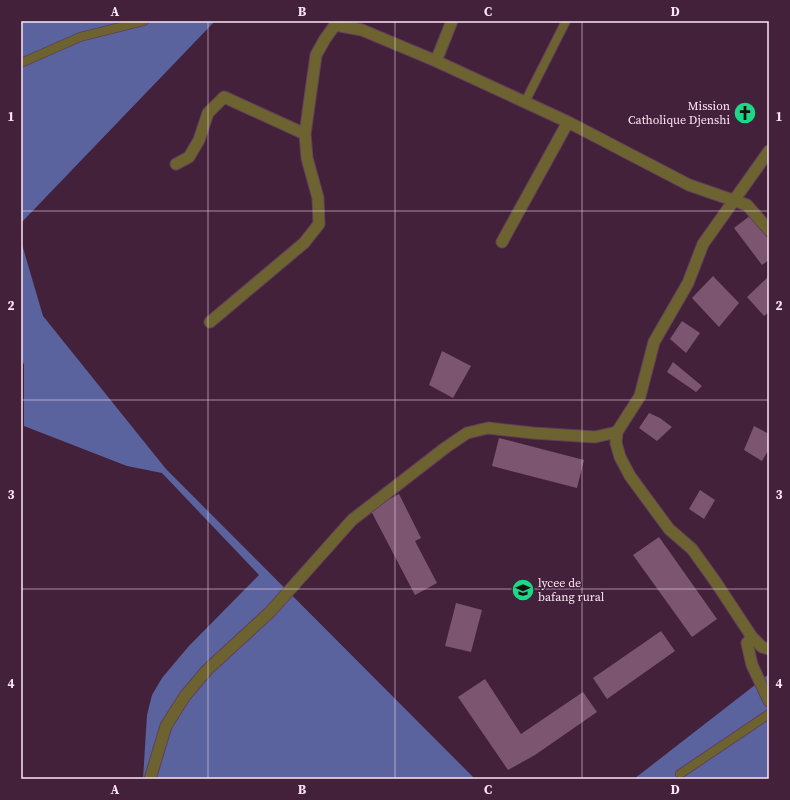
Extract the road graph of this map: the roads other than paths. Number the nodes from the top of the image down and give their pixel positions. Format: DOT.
graph roads {
  1 [pos="144,21"];
  2 [pos="452,21"];
  3 [pos="566,21"];
  4 [pos="332,23"];
  5 [pos="436,61"];
  6 [pos="21,63"];
  7 [pos="525,102"];
  8 [pos="568,122"];
  9 [pos="306,134"];
  10 [pos="769,151"];
  11 [pos="176,164"];
  12 [pos="734,199"];
  13 [pos="769,230"];
  14 [pos="502,242"];
  15 [pos="210,322"];
  16 [pos="616,432"];
  17 [pos="752,637"];
  18 [pos="769,649"];
  19 [pos="769,701"];
  20 [pos="769,714"];
  21 [pos="680,774"];
  22 [pos="150,779"];
  1 -- 6 [label="lane"];
  2 -- 5 [label="street"];
  3 -- 7 [label="lane"];
  4 -- 5 [label="street"];
  4 -- 9 [label="street"];
  5 -- 7 [label="street"];
  7 -- 8 [label="street"];
  8 -- 12 [label="street"];
  8 -- 14 [label="street"];
  9 -- 11 [label="street"];
  9 -- 15 [label="street"];
  10 -- 12 [label="street"];
  12 -- 13 [label="street"];
  12 -- 16 [label="street"];
  16 -- 17 [label="street"];
  16 -- 22 [label="street"];
  17 -- 18 [label="street"];
  17 -- 19 [label="street"];
  20 -- 21 [label="lane"];
}
